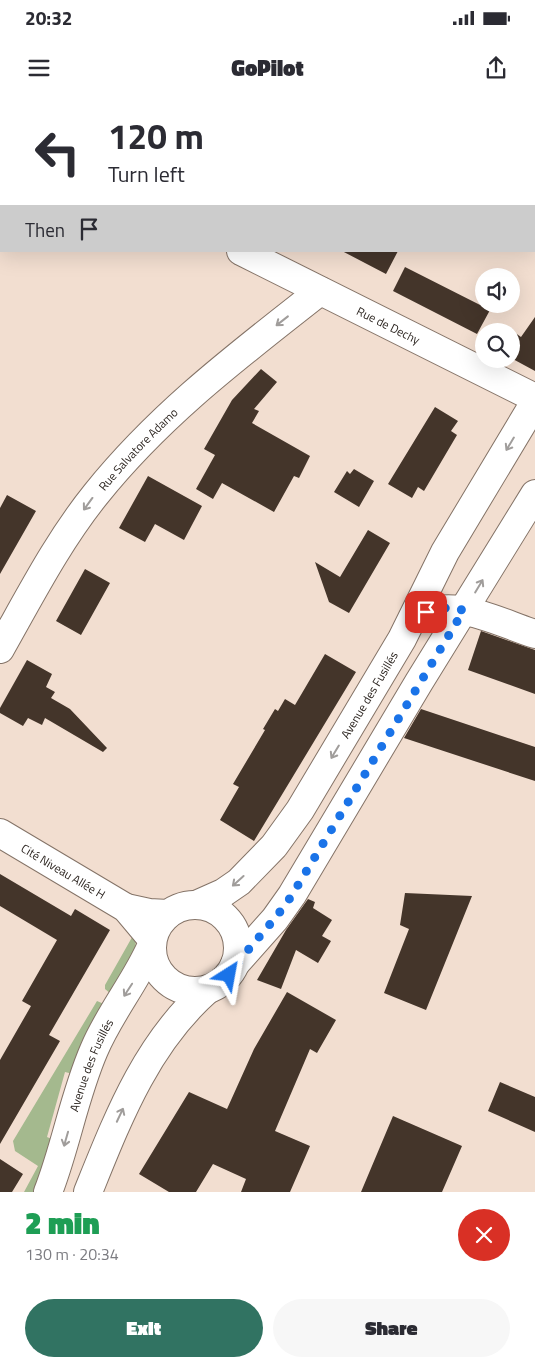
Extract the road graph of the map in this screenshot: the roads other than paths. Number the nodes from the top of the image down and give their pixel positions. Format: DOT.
graph roads {
  1 [pos="243,252"];
  2 [pos="320,290"];
  3 [pos="535,400"];
  4 [pos="535,494"];
  5 [pos="464,610"];
  6 [pos="412,621"];
  7 [pos="535,634"];
  8 [pos="0,649"];
  9 [pos="0,833"];
  10 [pos="196,905"];
  11 [pos="126,908"];
  12 [pos="168,914"];
  13 [pos="152,943"];
  14 [pos="235,964"];
  15 [pos="208,990"];
  16 [pos="48,1192"];
  17 [pos="88,1192"];
  1 -- 2 [label="main road, Rue de Dechy"];
  2 -- 3 [label="main road, Rue de Dechy"];
  2 -- 8 [label="main road, Rue Salvatore Adamo, one-way"];
  3 -- 6 [label="main road, Avenue des Fusillés, one-way"];
  5 -- 4 [label="main road, one-way"];
  5 -- 6 [label="main road"];
  5 -- 7 [label="main road"];
  5 -- 14 [label="main road"];
  6 -- 10 [label="main road, Avenue des Fusillés, one-way"];
  9 -- 11 [label="main road, Cité Niveau Allée H"];
  10 -- 12 [label="main road"];
  10 -- 14 [label="main road"];
  11 -- 12 [label="main road, Cité Niveau Allée H"];
  11 -- 13 [label="main road, Cité Niveau Allée H"];
  12 -- 13 [label="main road"];
  13 -- 15 [label="main road"];
  13 -- 16 [label="main road, Avenue des Fusillés, one-way"];
  14 -- 15 [label="main road"];
  17 -- 15 [label="main road, one-way"];
}
